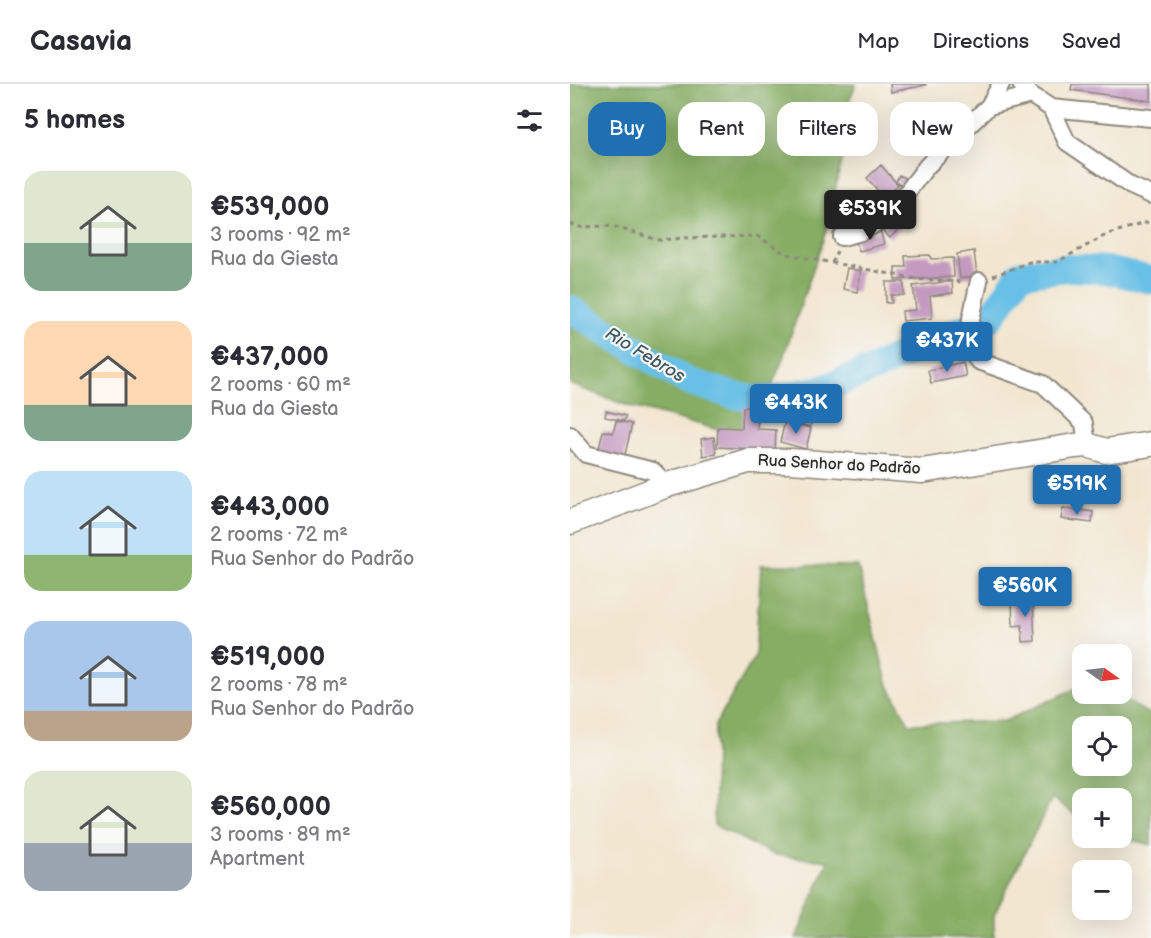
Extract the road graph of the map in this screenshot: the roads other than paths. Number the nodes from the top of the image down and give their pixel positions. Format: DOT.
graph roads {
  1 [pos="1001,84"];
  2 [pos="1026,89"];
  3 [pos="989,106"];
  4 [pos="1051,108"];
  5 [pos="1151,118"];
  6 [pos="1151,195"];
  7 [pos="842,237"];
  8 [pos="979,281"];
  9 [pos="570,435"];
  10 [pos="1151,444"];
  11 [pos="1087,445"];
  12 [pos="667,485"];
  13 [pos="570,522"];
  1 -- 3 [label="street"];
  2 -- 3 [label="street"];
  2 -- 4 [label="street"];
  3 -- 7 [label="street"];
  4 -- 5 [label="street"];
  4 -- 6 [label="street"];
  8 -- 11 [label="street"];
  9 -- 12 [label="street"];
  10 -- 11 [label="street, Rua Senhor do Padrão"];
  11 -- 12 [label="street, Rua Senhor do Padrão"];
  12 -- 13 [label="street, Rua Senhor do Padrão"];
}
